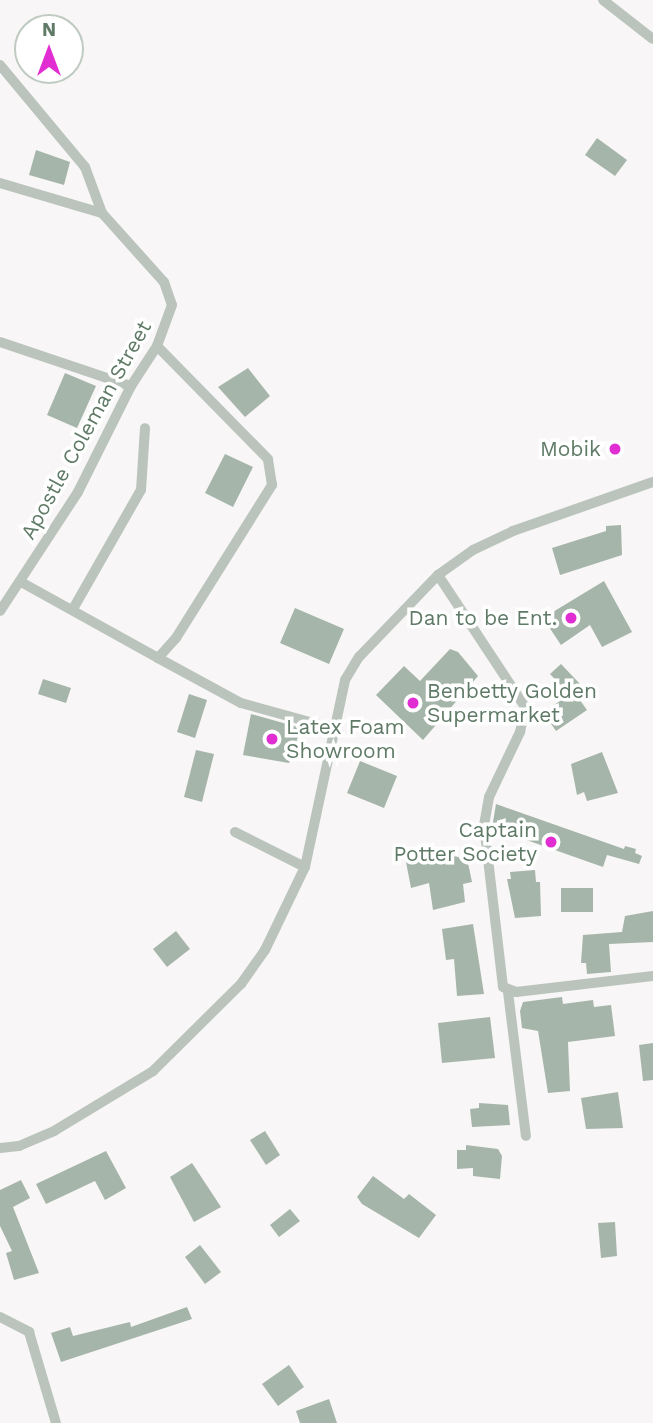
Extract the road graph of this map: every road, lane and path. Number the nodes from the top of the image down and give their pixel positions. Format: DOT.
graph roads {
  1 [pos="603,0"];
  2 [pos="653,39"];
  3 [pos="0,65"];
  4 [pos="0,183"];
  5 [pos="102,213"];
  6 [pos="0,342"];
  7 [pos="157,346"];
  8 [pos="131,386"];
  9 [pos="145,428"];
  10 [pos="653,482"];
  11 [pos="438,575"];
  12 [pos="21,582"];
  13 [pos="73,609"];
  14 [pos="0,611"];
  15 [pos="158,658"];
  16 [pos="332,728"];
  17 [pos="235,832"];
  18 [pos="305,867"];
  19 [pos="653,976"];
  20 [pos="508,992"];
  21 [pos="526,1136"];
  22 [pos="0,1148"];
  23 [pos="0,1317"];
  24 [pos="56,1423"];
  1 -- 2 [label="street"];
  3 -- 5 [label="street, Apostle Coleman Street"];
  4 -- 5 [label="street"];
  5 -- 7 [label="street, Apostle Coleman Street"];
  6 -- 8 [label="street"];
  7 -- 8 [label="street, Apostle Coleman Street"];
  7 -- 15 [label="street"];
  8 -- 12 [label="street, Apostle Coleman Street"];
  9 -- 13 [label="street"];
  10 -- 11 [label="street"];
  11 -- 16 [label="street"];
  11 -- 20 [label="street"];
  12 -- 13 [label="street"];
  12 -- 14 [label="street, Apostle Coleman Street"];
  13 -- 15 [label="street"];
  15 -- 16 [label="street"];
  16 -- 18 [label="street"];
  17 -- 18 [label="street"];
  18 -- 22 [label="street"];
  19 -- 20 [label="street"];
  20 -- 21 [label="street"];
  23 -- 24 [label="street"];
}
